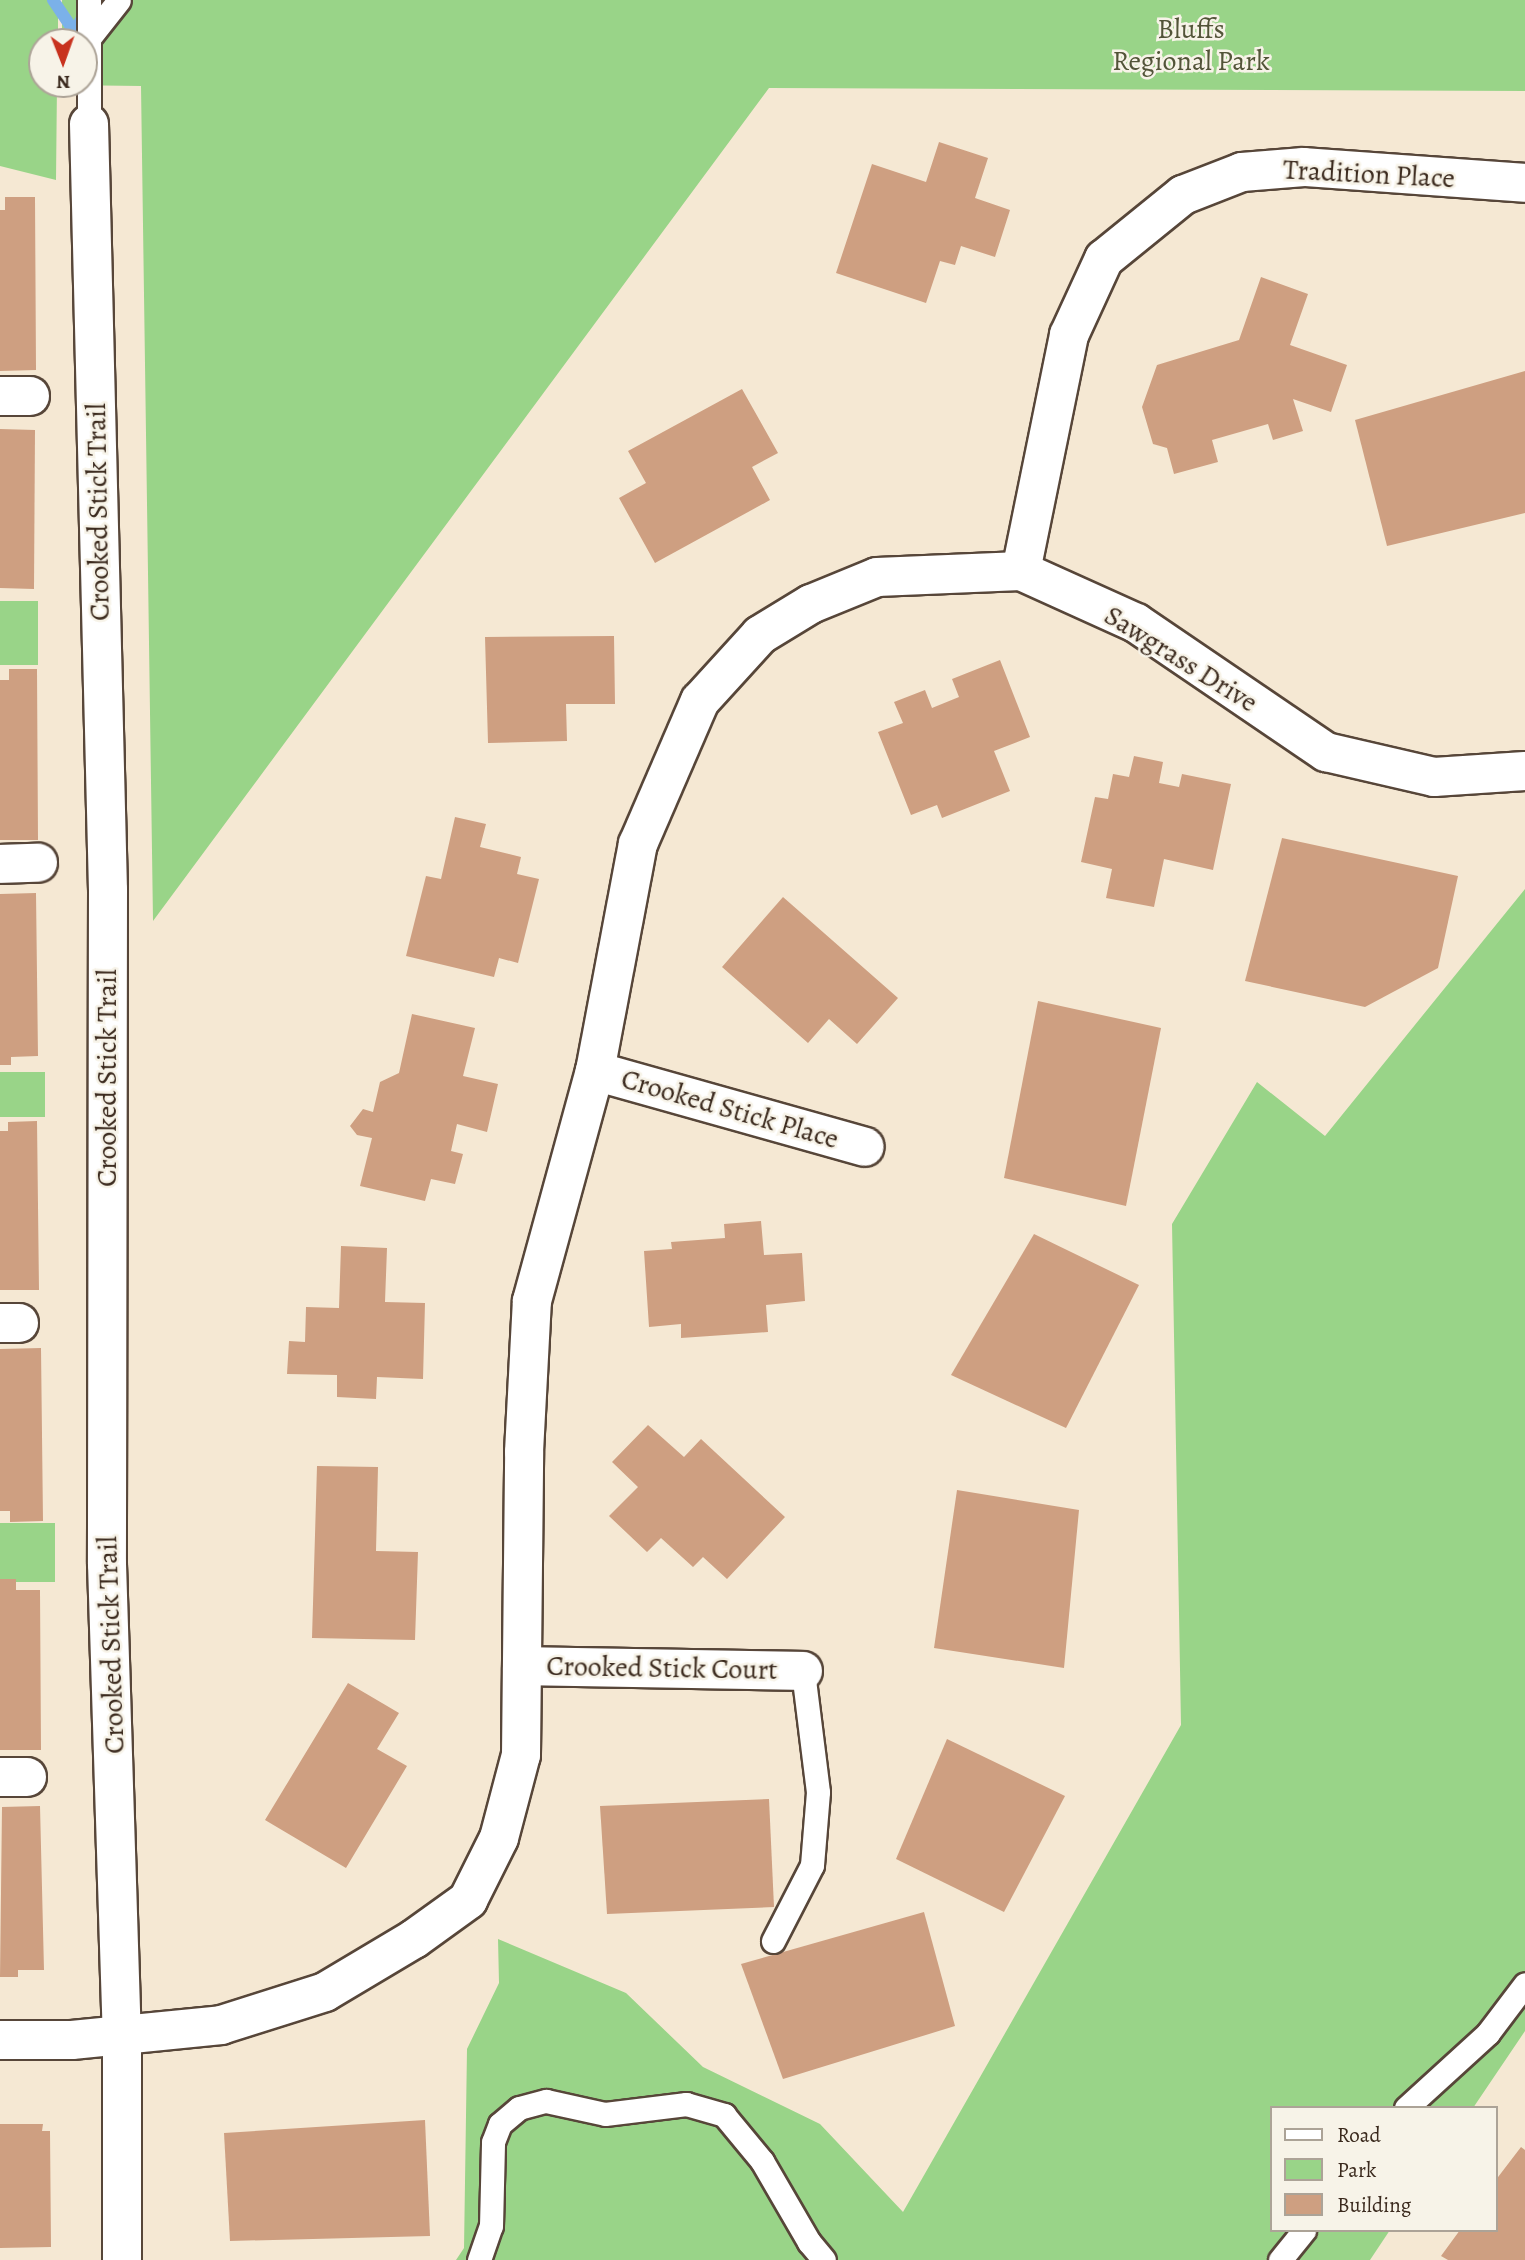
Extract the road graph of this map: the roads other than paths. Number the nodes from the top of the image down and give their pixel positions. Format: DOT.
graph roads {
  1 [pos="89,0"];
  2 [pos="119,0"];
  3 [pos="89,28"];
  4 [pos="97,28"];
  5 [pos="89,98"];
  6 [pos="89,124"];
  7 [pos="1525,183"];
  8 [pos="1021,571"];
  9 [pos="1525,771"];
  10 [pos="38,863"];
  11 [pos="0,864"];
  12 [pos="595,1071"];
  13 [pos="864,1147"];
  14 [pos="522,1666"];
  15 [pos="803,1671"];
  16 [pos="774,1941"];
  17 [pos="1525,1984"];
  18 [pos="122,2033"];
  19 [pos="0,2040"];
  20 [pos="1408,2106"];
  21 [pos="1302,2232"];
  22 [pos="122,2260"];
  23 [pos="479,2260"];
  24 [pos="824,2260"];
  25 [pos="1280,2260"];
  1 -- 3 [label="lane"];
  2 -- 4 [label="lane"];
  5 -- 6 [label="lane"];
  6 -- 18 [label="street, Crooked Stick Trail"];
  7 -- 8 [label="street, Tradition Place"];
  8 -- 9 [label="street, Sawgrass Drive"];
  8 -- 12 [label="street, Sawgrass Drive"];
  10 -- 11 [label="street"];
  12 -- 13 [label="street, Crooked Stick Place"];
  12 -- 14 [label="street"];
  14 -- 15 [label="street, Crooked Stick Court"];
  14 -- 18 [label="street"];
  15 -- 16 [label="lane"];
  17 -- 20 [label="lane"];
  18 -- 19 [label="street"];
  18 -- 22 [label="street, Crooked Stick Trail"];
  21 -- 25 [label="lane"];
  23 -- 24 [label="lane"];
}
